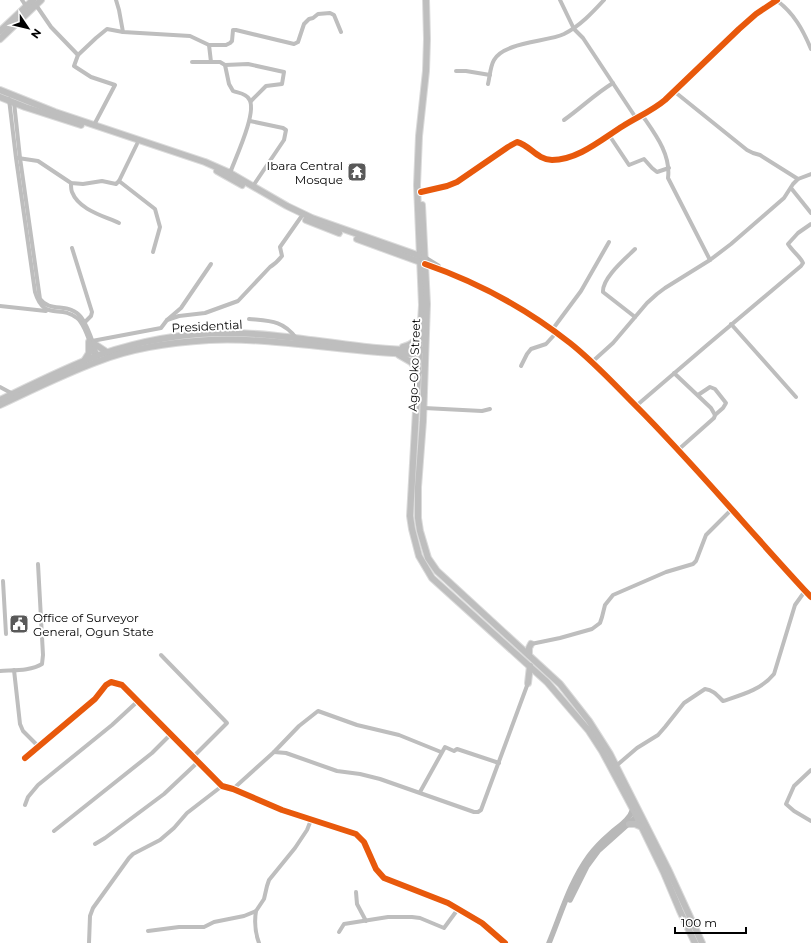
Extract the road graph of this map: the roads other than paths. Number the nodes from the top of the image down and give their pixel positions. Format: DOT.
graph roads {
  1 [pos="22,0"];
  2 [pos="116,0"];
  3 [pos="426,0"];
  4 [pos="431,0"];
  5 [pos="560,0"];
  6 [pos="604,0"];
  7 [pos="777,0"];
  8 [pos="37,2"];
  9 [pos="26,6"];
  10 [pos="574,29"];
  11 [pos="0,31"];
  12 [pos="122,32"];
  13 [pos="341,32"];
  14 [pos="0,39"];
  15 [pos="209,45"];
  16 [pos="811,50"];
  17 [pos="78,55"];
  18 [pos="192,62"];
  19 [pos="211,62"];
  20 [pos="225,65"];
  21 [pos="456,71"];
  22 [pos="490,75"];
  23 [pos="613,83"];
  24 [pos="488,84"];
  25 [pos="0,90"];
  26 [pos="675,92"];
  27 [pos="0,97"];
  28 [pos="12,99"];
  29 [pos="251,101"];
  30 [pos="642,115"];
  31 [pos="636,118"];
  32 [pos="564,120"];
  33 [pos="250,121"];
  34 [pos="94,125"];
  35 [pos="609,135"];
  36 [pos="137,144"];
  37 [pos="18,158"];
  38 [pos="669,168"];
  39 [pos="230,173"];
  40 [pos="811,174"];
  41 [pos="798,179"];
  42 [pos="120,181"];
  43 [pos="71,183"];
  44 [pos="253,186"];
  45 [pos="791,188"];
  46 [pos="421,192"];
  47 [pos="811,213"];
  48 [pos="300,217"];
  49 [pos="119,222"];
  50 [pos="811,224"];
  51 [pos="609,242"];
  52 [pos="72,248"];
  53 [pos="635,249"];
  54 [pos="153,252"];
  55 [pos="423,260"];
  56 [pos="710,260"];
  57 [pos="211,264"];
  58 [pos="0,306"];
  59 [pos="50,311"];
  60 [pos="635,317"];
  61 [pos="249,319"];
  62 [pos="167,320"];
  63 [pos="84,323"];
  64 [pos="731,324"];
  65 [pos="421,325"];
  66 [pos="554,332"];
  67 [pos="297,338"];
  68 [pos="91,342"];
  69 [pos="396,351"];
  70 [pos="108,352"];
  71 [pos="423,352"];
  72 [pos="97,359"];
  73 [pos="84,362"];
  74 [pos="592,362"];
  75 [pos="521,366"];
  76 [pos="419,372"];
  77 [pos="674,373"];
  78 [pos="0,387"];
  79 [pos="13,394"];
  80 [pos="698,395"];
  81 [pos="796,397"];
  82 [pos="0,400"];
  83 [pos="0,405"];
  84 [pos="636,406"];
  85 [pos="424,408"];
  86 [pos="490,409"];
  87 [pos="715,415"];
  88 [pos="678,450"];
  89 [pos="732,509"];
  90 [pos="38,564"];
  91 [pos="3,581"];
  92 [pos="805,590"];
  93 [pos="811,597"];
  94 [pos="2,614"];
  95 [pos="6,634"];
  96 [pos="531,644"];
  97 [pos="520,647"];
  98 [pos="161,655"];
  99 [pos="529,655"];
  100 [pos="530,666"];
  101 [pos="14,670"];
  102 [pos="0,671"];
  103 [pos="542,676"];
  104 [pos="528,683"];
  105 [pos="138,701"];
  106 [pos="171,734"];
  107 [pos="38,746"];
  108 [pos="274,752"];
  109 [pos="441,752"];
  110 [pos="193,757"];
  111 [pos="25,758"];
  112 [pos="198,762"];
  113 [pos="499,763"];
  114 [pos="616,766"];
  115 [pos="811,770"];
  116 [pos="222,786"];
  117 [pos="233,789"];
  118 [pos="420,792"];
  119 [pos="25,805"];
  120 [pos="633,809"];
  121 [pos="636,817"];
  122 [pos="311,820"];
  123 [pos="811,821"];
  124 [pos="629,824"];
  125 [pos="642,828"];
  126 [pos="54,831"];
  127 [pos="95,844"];
  128 [pos="661,861"];
  129 [pos="356,892"];
  130 [pos="458,909"];
  131 [pos="683,910"];
  132 [pos="256,911"];
  133 [pos="366,921"];
  134 [pos="148,931"];
  135 [pos="339,932"];
  136 [pos="89,943"];
  137 [pos="259,943"];
  138 [pos="505,943"];
  139 [pos="549,943"];
  140 [pos="553,943"];
  141 [pos="695,943"];
  142 [pos="702,943"];
  1 -- 9 [label="street"];
  2 -- 12 [label="street"];
  3 -- 55 [label="main road"];
  4 -- 46 [label="main road, Ago-Oko Street"];
  5 -- 10 [label="street"];
  6 -- 10 [label="street"];
  7 -- 16 [label="street"];
  7 -- 26 [label="street"];
  8 -- 9 [label="main road"];
  8 -- 14 [label="main road"];
  8 -- 17 [label="street"];
  9 -- 11 [label="main road"];
  10 -- 22 [label="street"];
  10 -- 23 [label="street"];
  12 -- 15 [label="street"];
  12 -- 17 [label="street"];
  13 -- 15 [label="street"];
  15 -- 19 [label="street"];
  17 -- 34 [label="street"];
  18 -- 19 [label="street"];
  19 -- 20 [label="street"];
  20 -- 29 [label="street"];
  20 -- 29 [label="street"];
  21 -- 22 [label="street"];
  22 -- 24 [label="street"];
  23 -- 31 [label="street"];
  23 -- 32 [label="street"];
  25 -- 28 [label="main road"];
  26 -- 30 [label="street"];
  26 -- 41 [label="street"];
  27 -- 28 [label="main road"];
  28 -- 34 [label="main road"];
  28 -- 36 [label="main road"];
  28 -- 37 [label="street"];
  29 -- 33 [label="street"];
  30 -- 31 [label="street"];
  30 -- 38 [label="street"];
  31 -- 35 [label="street"];
  33 -- 39 [label="street"];
  33 -- 44 [label="street"];
  34 -- 39 [label="main road"];
  35 -- 38 [label="street"];
  35 -- 46 [label="street"];
  36 -- 42 [label="street"];
  36 -- 48 [label="main road"];
  37 -- 43 [label="street"];
  37 -- 59 [label="street"];
  37 -- 63 [label="street"];
  38 -- 56 [label="street"];
  39 -- 44 [label="main road"];
  40 -- 41 [label="street"];
  41 -- 45 [label="street"];
  42 -- 43 [label="street"];
  42 -- 54 [label="street"];
  43 -- 49 [label="street"];
  44 -- 55 [label="main road"];
  45 -- 47 [label="street"];
  45 -- 56 [label="street"];
  46 -- 55 [label="main road, Ago-Oko Street"];
  48 -- 55 [label="main road"];
  48 -- 62 [label="street"];
  50 -- 64 [label="street"];
  51 -- 66 [label="street"];
  52 -- 63 [label="street"];
  53 -- 60 [label="street"];
  55 -- 65 [label="main road"];
  55 -- 66 [label="street"];
  55 -- 71 [label="main road, Ago-Oko Street"];
  56 -- 60 [label="street"];
  57 -- 62 [label="street"];
  58 -- 59 [label="street"];
  59 -- 68 [label="street"];
  60 -- 74 [label="street"];
  61 -- 67 [label="street"];
  62 -- 68 [label="street"];
  63 -- 68 [label="street"];
  64 -- 77 [label="street"];
  64 -- 81 [label="street"];
  65 -- 69 [label="main road"];
  65 -- 71 [label="main road"];
  66 -- 74 [label="street"];
  66 -- 75 [label="street"];
  67 -- 69 [label="main road, Presidential"];
  67 -- 70 [label="main road, Presidential"];
  68 -- 70 [label="main road"];
  68 -- 72 [label="street"];
  68 -- 73 [label="main road"];
  69 -- 71 [label="main road, Presidential"];
  69 -- 72 [label="main road"];
  69 -- 76 [label="main road"];
  70 -- 72 [label="main road, Presidential"];
  71 -- 76 [label="main road"];
  71 -- 85 [label="main road, Ago-Oko Street"];
  72 -- 73 [label="main road, Presidential"];
  72 -- 83 [label="main road"];
  73 -- 79 [label="main road, Presidential"];
  74 -- 84 [label="street"];
  76 -- 100 [label="main road"];
  77 -- 80 [label="street"];
  77 -- 84 [label="street"];
  78 -- 79 [label="street"];
  79 -- 82 [label="main road, Presidential"];
  80 -- 87 [label="street"];
  80 -- 87 [label="street"];
  84 -- 88 [label="street"];
  85 -- 86 [label="street"];
  85 -- 97 [label="main road, Ago-Oko Street"];
  87 -- 88 [label="street"];
  88 -- 89 [label="street"];
  89 -- 92 [label="street"];
  89 -- 96 [label="street"];
  90 -- 101 [label="street"];
  91 -- 94 [label="street"];
  92 -- 93 [label="street"];
  92 -- 114 [label="street"];
  94 -- 95 [label="street"];
  96 -- 97 [label="main road"];
  96 -- 99 [label="main road"];
  97 -- 99 [label="main road, Ago-Oko Street"];
  98 -- 110 [label="street"];
  99 -- 114 [label="main road, Ago-Oko Street"];
  100 -- 103 [label="main road"];
  100 -- 104 [label="main road"];
  101 -- 102 [label="street"];
  101 -- 107 [label="street"];
  103 -- 104 [label="main road"];
  103 -- 120 [label="main road"];
  104 -- 113 [label="street"];
  105 -- 106 [label="street"];
  105 -- 107 [label="street"];
  105 -- 119 [label="street"];
  106 -- 110 [label="street"];
  106 -- 126 [label="street"];
  107 -- 111 [label="street"];
  108 -- 109 [label="street"];
  108 -- 117 [label="street"];
  108 -- 118 [label="street"];
  109 -- 113 [label="street"];
  109 -- 118 [label="street"];
  110 -- 112 [label="street"];
  112 -- 116 [label="street"];
  112 -- 127 [label="street"];
  113 -- 118 [label="street"];
  114 -- 128 [label="main road, Ago-Oko Street"];
  115 -- 123 [label="street"];
  116 -- 117 [label="street"];
  116 -- 136 [label="street"];
  117 -- 122 [label="street"];
  120 -- 121 [label="main road"];
  120 -- 139 [label="street"];
  121 -- 124 [label="street"];
  121 -- 125 [label="main road"];
  122 -- 130 [label="street"];
  122 -- 132 [label="street"];
  124 -- 125 [label="main road"];
  124 -- 140 [label="street"];
  125 -- 128 [label="main road"];
  128 -- 131 [label="main road"];
  129 -- 133 [label="street"];
  130 -- 133 [label="street"];
  130 -- 138 [label="street"];
  131 -- 141 [label="main road"];
  131 -- 142 [label="main road"];
  132 -- 134 [label="street"];
  132 -- 137 [label="street"];
  133 -- 135 [label="street"];
}
